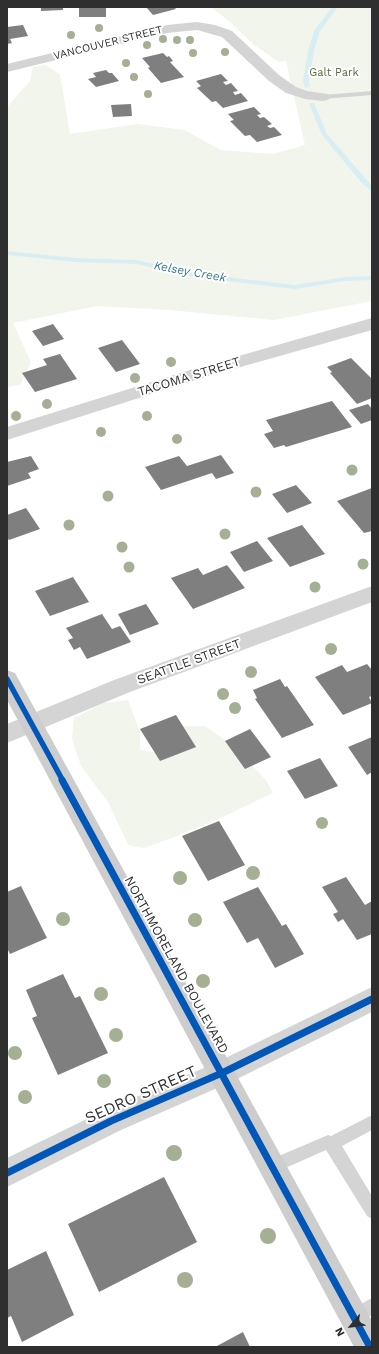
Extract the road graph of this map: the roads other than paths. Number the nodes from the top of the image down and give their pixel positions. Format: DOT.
graph roads {
  1 [pos="7,68"];
  2 [pos="372,93"];
  3 [pos="323,97"];
  4 [pos="372,324"];
  5 [pos="7,434"];
  6 [pos="372,594"];
  7 [pos="7,679"];
  8 [pos="32,723"];
  9 [pos="7,734"];
  10 [pos="370,1003"];
  11 [pos="222,1073"];
  12 [pos="372,1122"];
  13 [pos="331,1144"];
  14 [pos="272,1166"];
  15 [pos="7,1172"];
  16 [pos="372,1210"];
  17 [pos="363,1312"];
  18 [pos="370,1347"];
  1 -- 3 [label="street, VANCOUVER STREET"];
  2 -- 3 [label="lane"];
  4 -- 5 [label="street, TACOMA STREET"];
  6 -- 8 [label="street, SEATTLE STREET"];
  7 -- 8 [label="street, NORTHMORELAND BOULEVARD"];
  8 -- 9 [label="street, SEATTLE STREET"];
  8 -- 11 [label="street, NORTHMORELAND BOULEVARD"];
  10 -- 11 [label="street, SEDRO STREET"];
  11 -- 14 [label="street, NORTHMORELAND BOULEVARD"];
  11 -- 15 [label="street, SEDRO STREET"];
  12 -- 13 [label="lane"];
  13 -- 14 [label="lane"];
  13 -- 16 [label="lane"];
  14 -- 17 [label="street, NORTHMORELAND BOULEVARD"];
  17 -- 18 [label="street, NORTHMORELAND BOULEVARD"];
}
